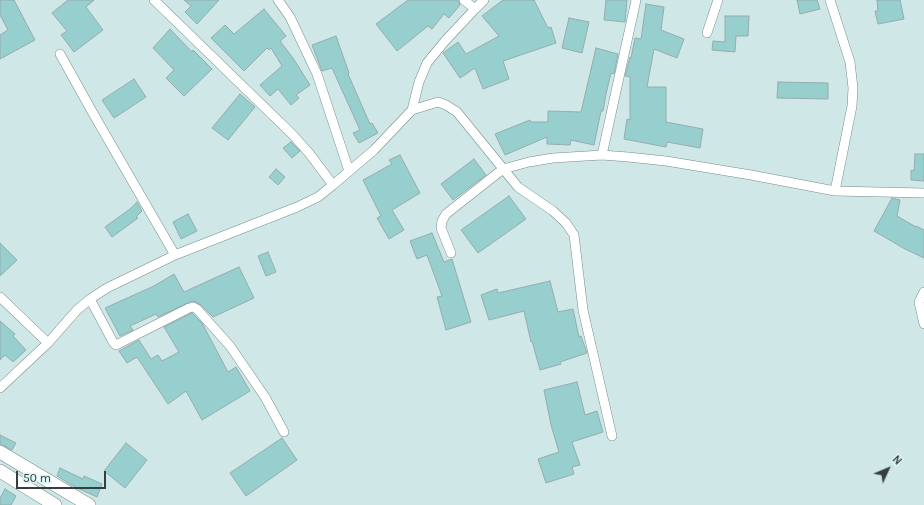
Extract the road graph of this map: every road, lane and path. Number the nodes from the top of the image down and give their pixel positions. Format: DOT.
graph roads {
  1 [pos="154,0"];
  2 [pos="278,0"];
  3 [pos="464,0"];
  4 [pos="484,0"];
  5 [pos="636,0"];
  6 [pos="718,0"];
  7 [pos="830,0"];
  8 [pos="475,9"];
  9 [pos="707,33"];
  10 [pos="60,54"];
  11 [pos="412,110"];
  12 [pos="602,155"];
  13 [pos="503,168"];
  14 [pos="349,171"];
  15 [pos="333,185"];
  16 [pos="835,191"];
  17 [pos="924,193"];
  18 [pos="451,254"];
  19 [pos="176,255"];
  20 [pos="924,292"];
  21 [pos="0,297"];
  22 [pos="90,299"];
  23 [pos="924,324"];
  24 [pos="48,343"];
  25 [pos="0,388"];
  26 [pos="284,432"];
  27 [pos="612,436"];
  28 [pos="0,452"];
  29 [pos="1,475"];
  30 [pos="55,505"];
  31 [pos="89,505"];
  1 -- 15 [label="street"];
  2 -- 14 [label="street"];
  3 -- 8 [label="street"];
  4 -- 8 [label="street"];
  5 -- 12 [label="street"];
  6 -- 9 [label="street"];
  7 -- 16 [label="street"];
  8 -- 11 [label="street"];
  10 -- 19 [label="street"];
  11 -- 13 [label="street"];
  11 -- 14 [label="street"];
  12 -- 13 [label="street"];
  12 -- 16 [label="street"];
  13 -- 18 [label="street"];
  13 -- 27 [label="street"];
  14 -- 15 [label="street"];
  15 -- 19 [label="street"];
  16 -- 17 [label="street"];
  19 -- 22 [label="street"];
  20 -- 23 [label="street"];
  21 -- 24 [label="street"];
  22 -- 24 [label="street"];
  22 -- 26 [label="street"];
  24 -- 25 [label="street"];
  28 -- 31 [label="main road"];
  29 -- 30 [label="main road"];
}
